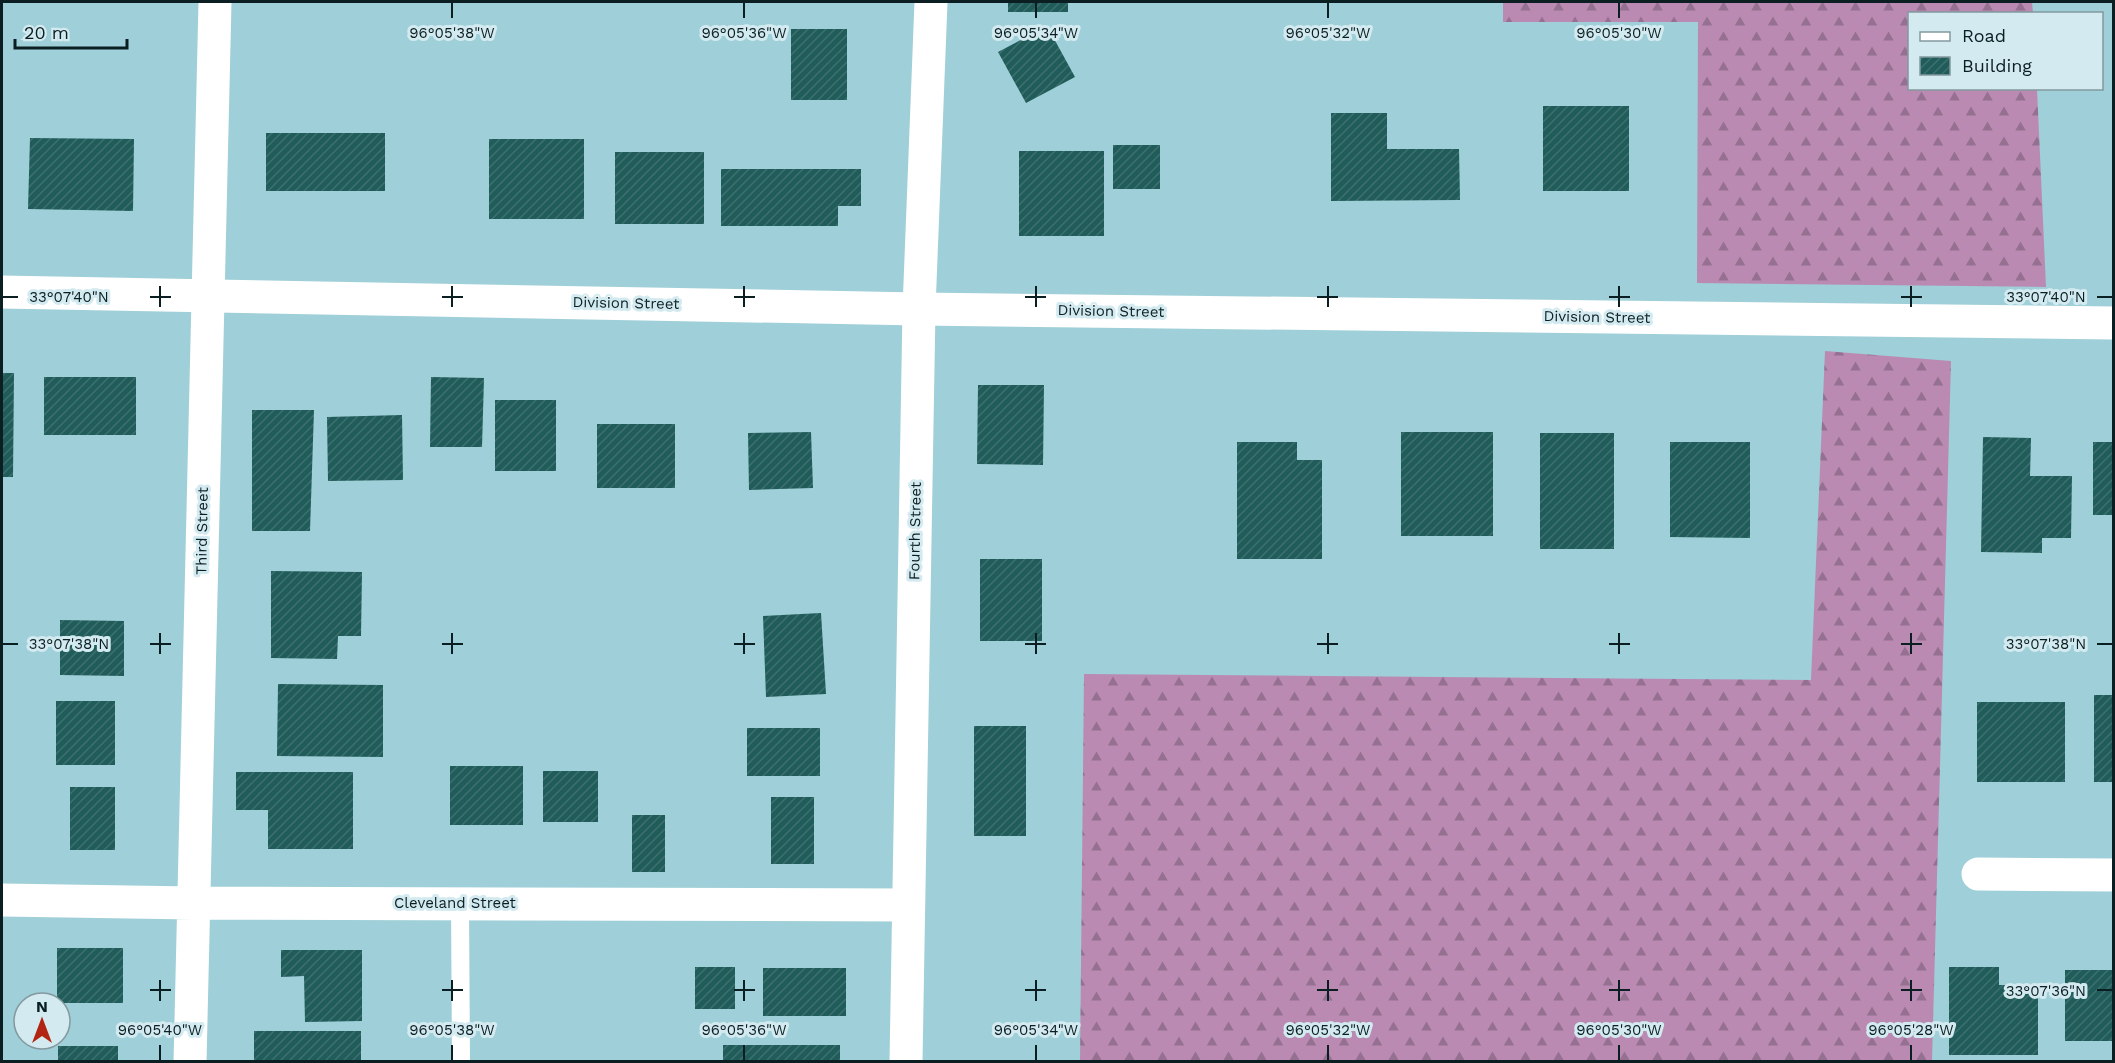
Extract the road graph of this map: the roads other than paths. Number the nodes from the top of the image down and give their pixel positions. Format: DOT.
graph roads {
  1 [pos="215,2"];
  2 [pos="931,2"];
  3 [pos="2,292"];
  4 [pos="207,296"];
  5 [pos="919,309"];
  6 [pos="2114,323"];
  7 [pos="1978,874"];
  8 [pos="2114,875"];
  9 [pos="2,900"];
  10 [pos="193,903"];
  11 [pos="460,903"];
  12 [pos="908,905"];
  13 [pos="190,1062"];
  14 [pos="460,1062"];
  15 [pos="906,1062"];
  1 -- 4 [label="street, Third Street"];
  2 -- 5 [label="street, Fourth Street"];
  3 -- 4 [label="street, Division Street"];
  4 -- 5 [label="street, Division Street"];
  4 -- 10 [label="street, Third Street"];
  5 -- 6 [label="street, Division Street"];
  5 -- 12 [label="street, Fourth Street"];
  7 -- 8 [label="street"];
  9 -- 10 [label="street, Cleveland Street"];
  10 -- 11 [label="street, Cleveland Street"];
  10 -- 13 [label="street, Third Street"];
  11 -- 12 [label="street, Cleveland Street"];
  11 -- 14 [label="lane"];
  12 -- 15 [label="street, Fourth Street"];
}
